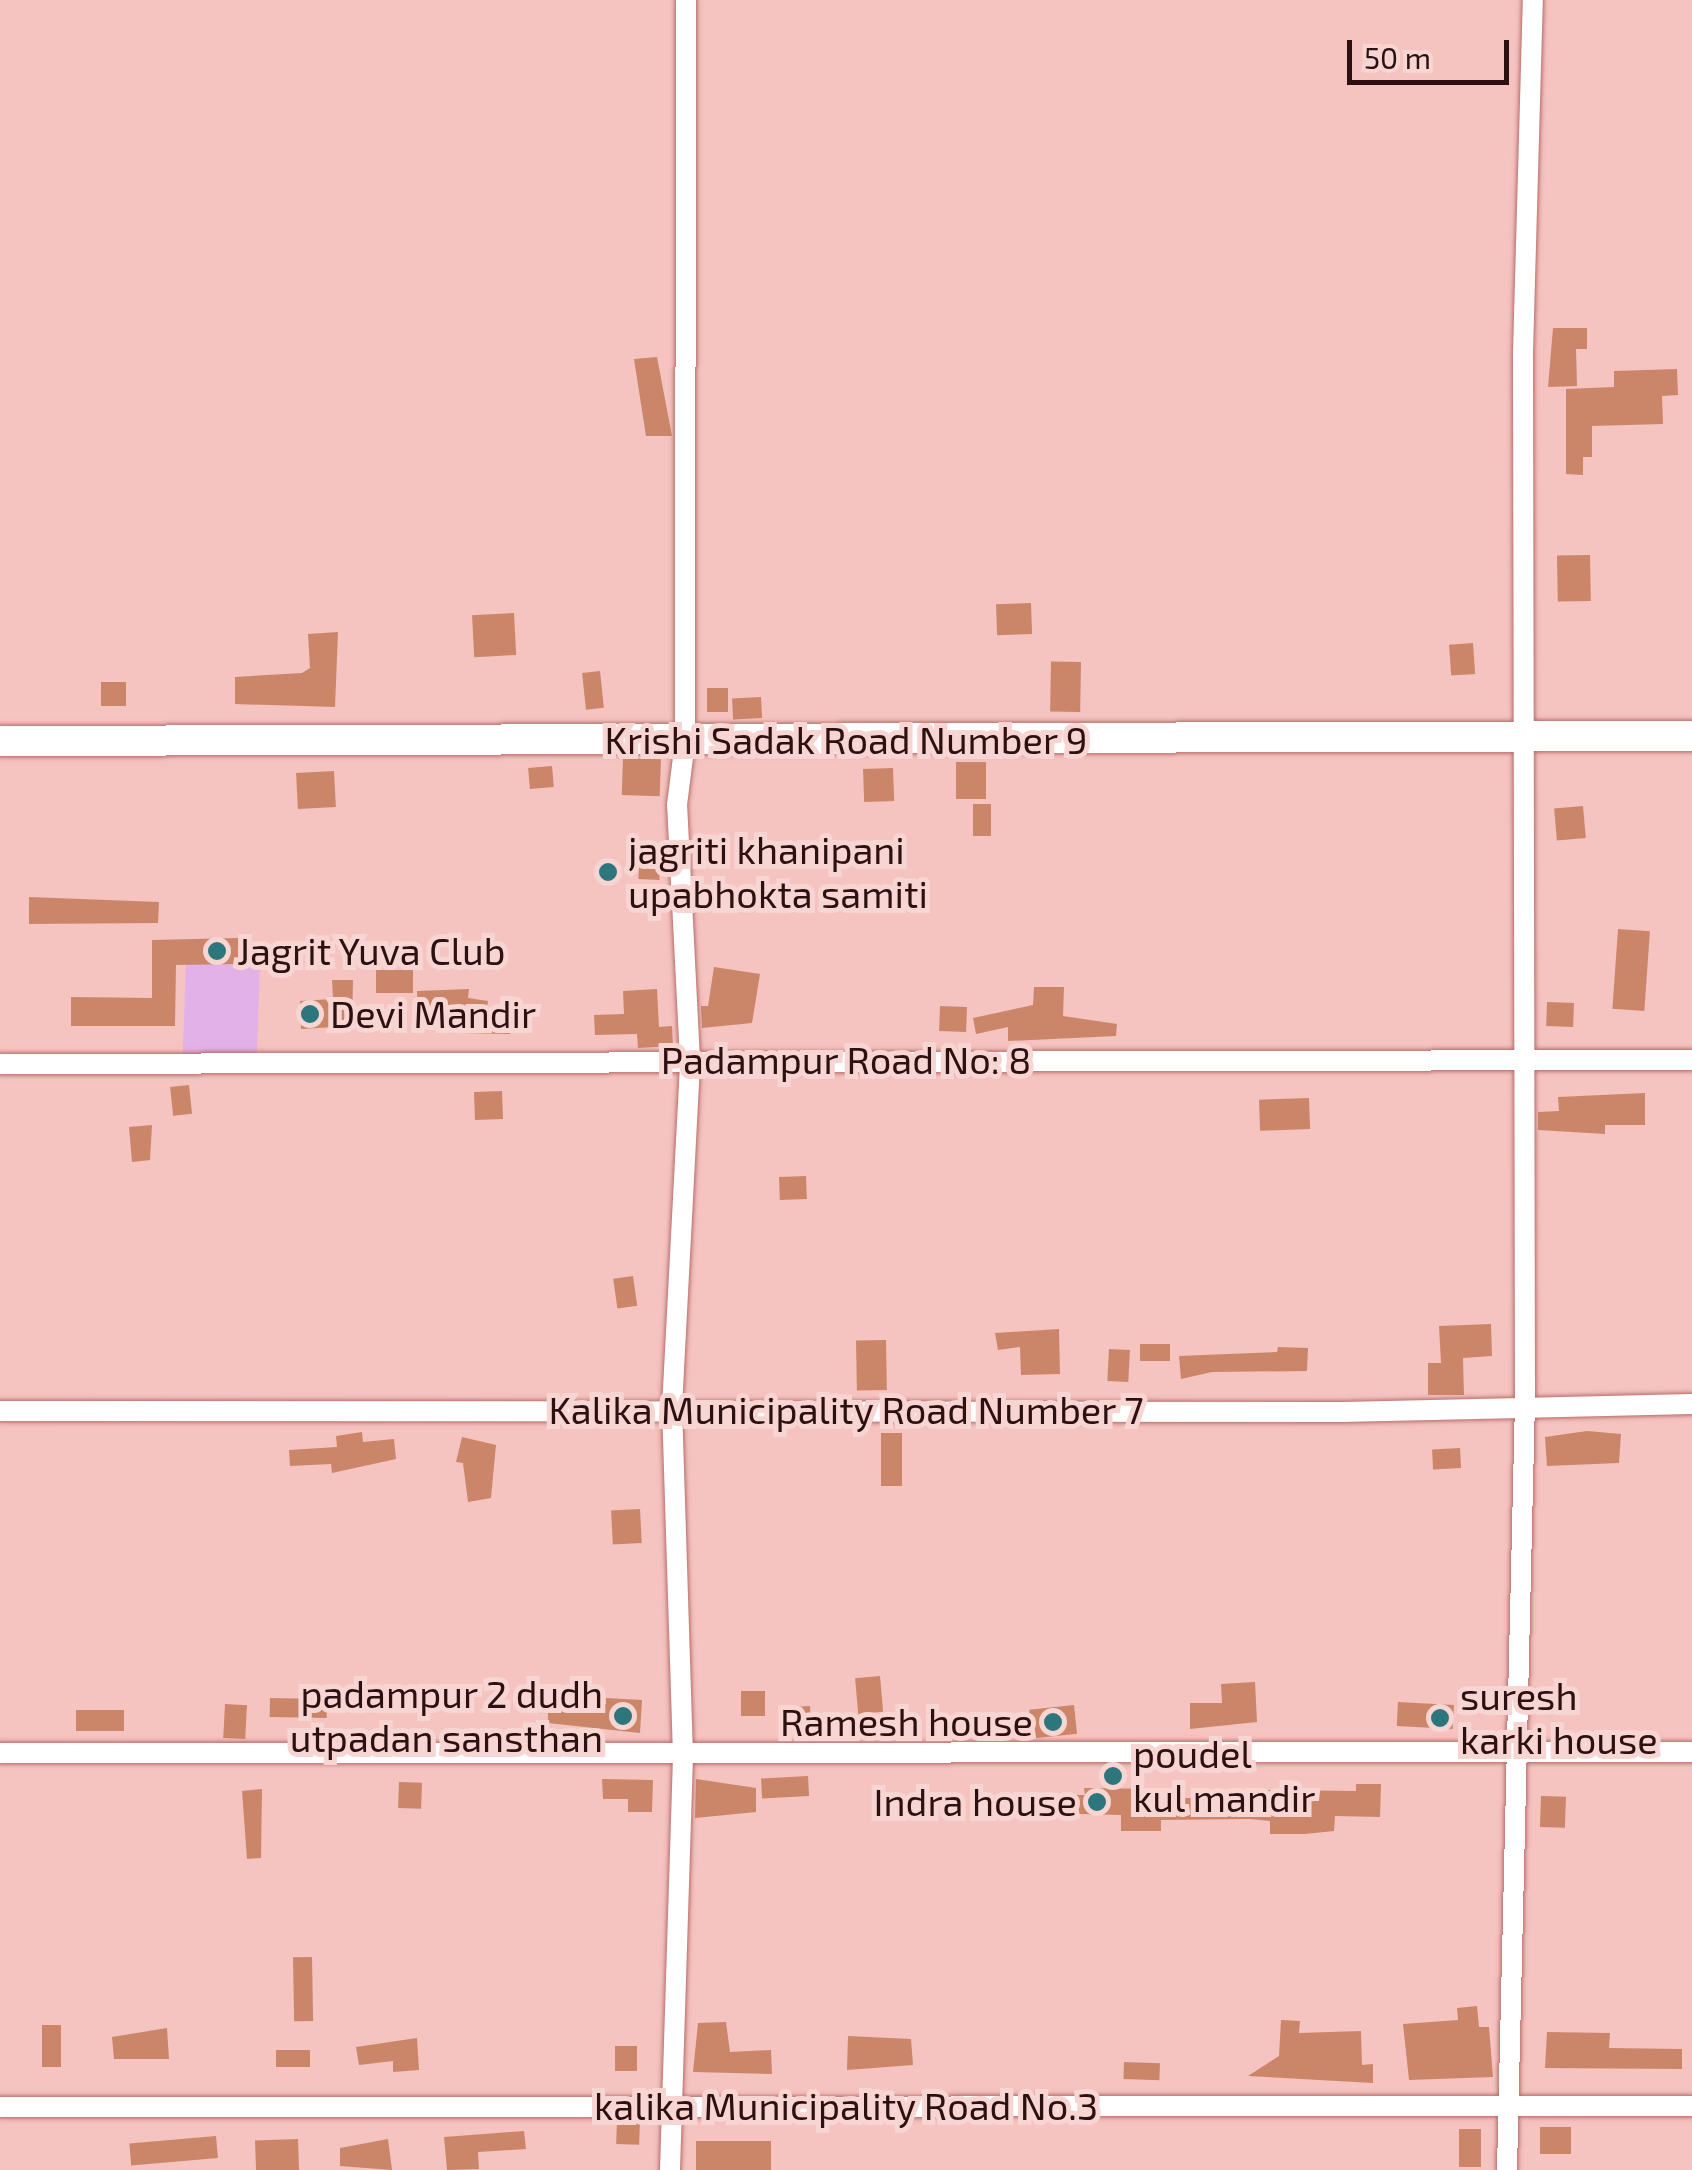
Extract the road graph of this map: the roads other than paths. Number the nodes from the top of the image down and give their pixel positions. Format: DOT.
graph roads {
  1 [pos="686,0"];
  2 [pos="1533,0"];
  3 [pos="1524,736"];
  4 [pos="1692,736"];
  5 [pos="0,741"];
  6 [pos="685,742"];
  7 [pos="690,1060"];
  8 [pos="1521,1060"];
  9 [pos="1692,1060"];
  10 [pos="0,1064"];
  11 [pos="1525,1403"];
  12 [pos="1692,1404"];
  13 [pos="672,1408"];
  14 [pos="0,1410"];
  15 [pos="1514,1752"];
  16 [pos="1692,1752"];
  17 [pos="0,1753"];
  18 [pos="683,1756"];
  19 [pos="670,2106"];
  20 [pos="1692,2106"];
  21 [pos="0,2108"];
  22 [pos="1509,2108"];
  23 [pos="670,2170"];
  24 [pos="1507,2170"];
  1 -- 6 [label="street"];
  2 -- 3 [label="street"];
  3 -- 4 [label="street, Krishi Sadak Road Number 9"];
  3 -- 6 [label="street, Krishi Sadak Road Number 9"];
  3 -- 8 [label="street"];
  5 -- 6 [label="street, Krishi Sadak Road Number 9"];
  6 -- 7 [label="street"];
  7 -- 8 [label="street, Padampur Road No: 8"];
  7 -- 10 [label="street, Padampur Road No: 8"];
  7 -- 13 [label="street"];
  8 -- 9 [label="street, Padampur Road No: 8"];
  8 -- 11 [label="street"];
  11 -- 12 [label="street, Kalika Municipality Road Number 7"];
  11 -- 13 [label="street, Kalika Municipality Road Number 7"];
  11 -- 15 [label="street"];
  13 -- 14 [label="street, Kalika Municipality Road Number 7"];
  13 -- 18 [label="street"];
  15 -- 16 [label="street"];
  15 -- 18 [label="street"];
  15 -- 22 [label="street"];
  17 -- 18 [label="street"];
  18 -- 19 [label="street"];
  19 -- 21 [label="street, kalika Municipality Road No.3"];
  19 -- 22 [label="street, kalika Municipality Road No.3"];
  19 -- 23 [label="street"];
  20 -- 22 [label="street, kalika Municipality Road No.3"];
  22 -- 24 [label="street"];
}
